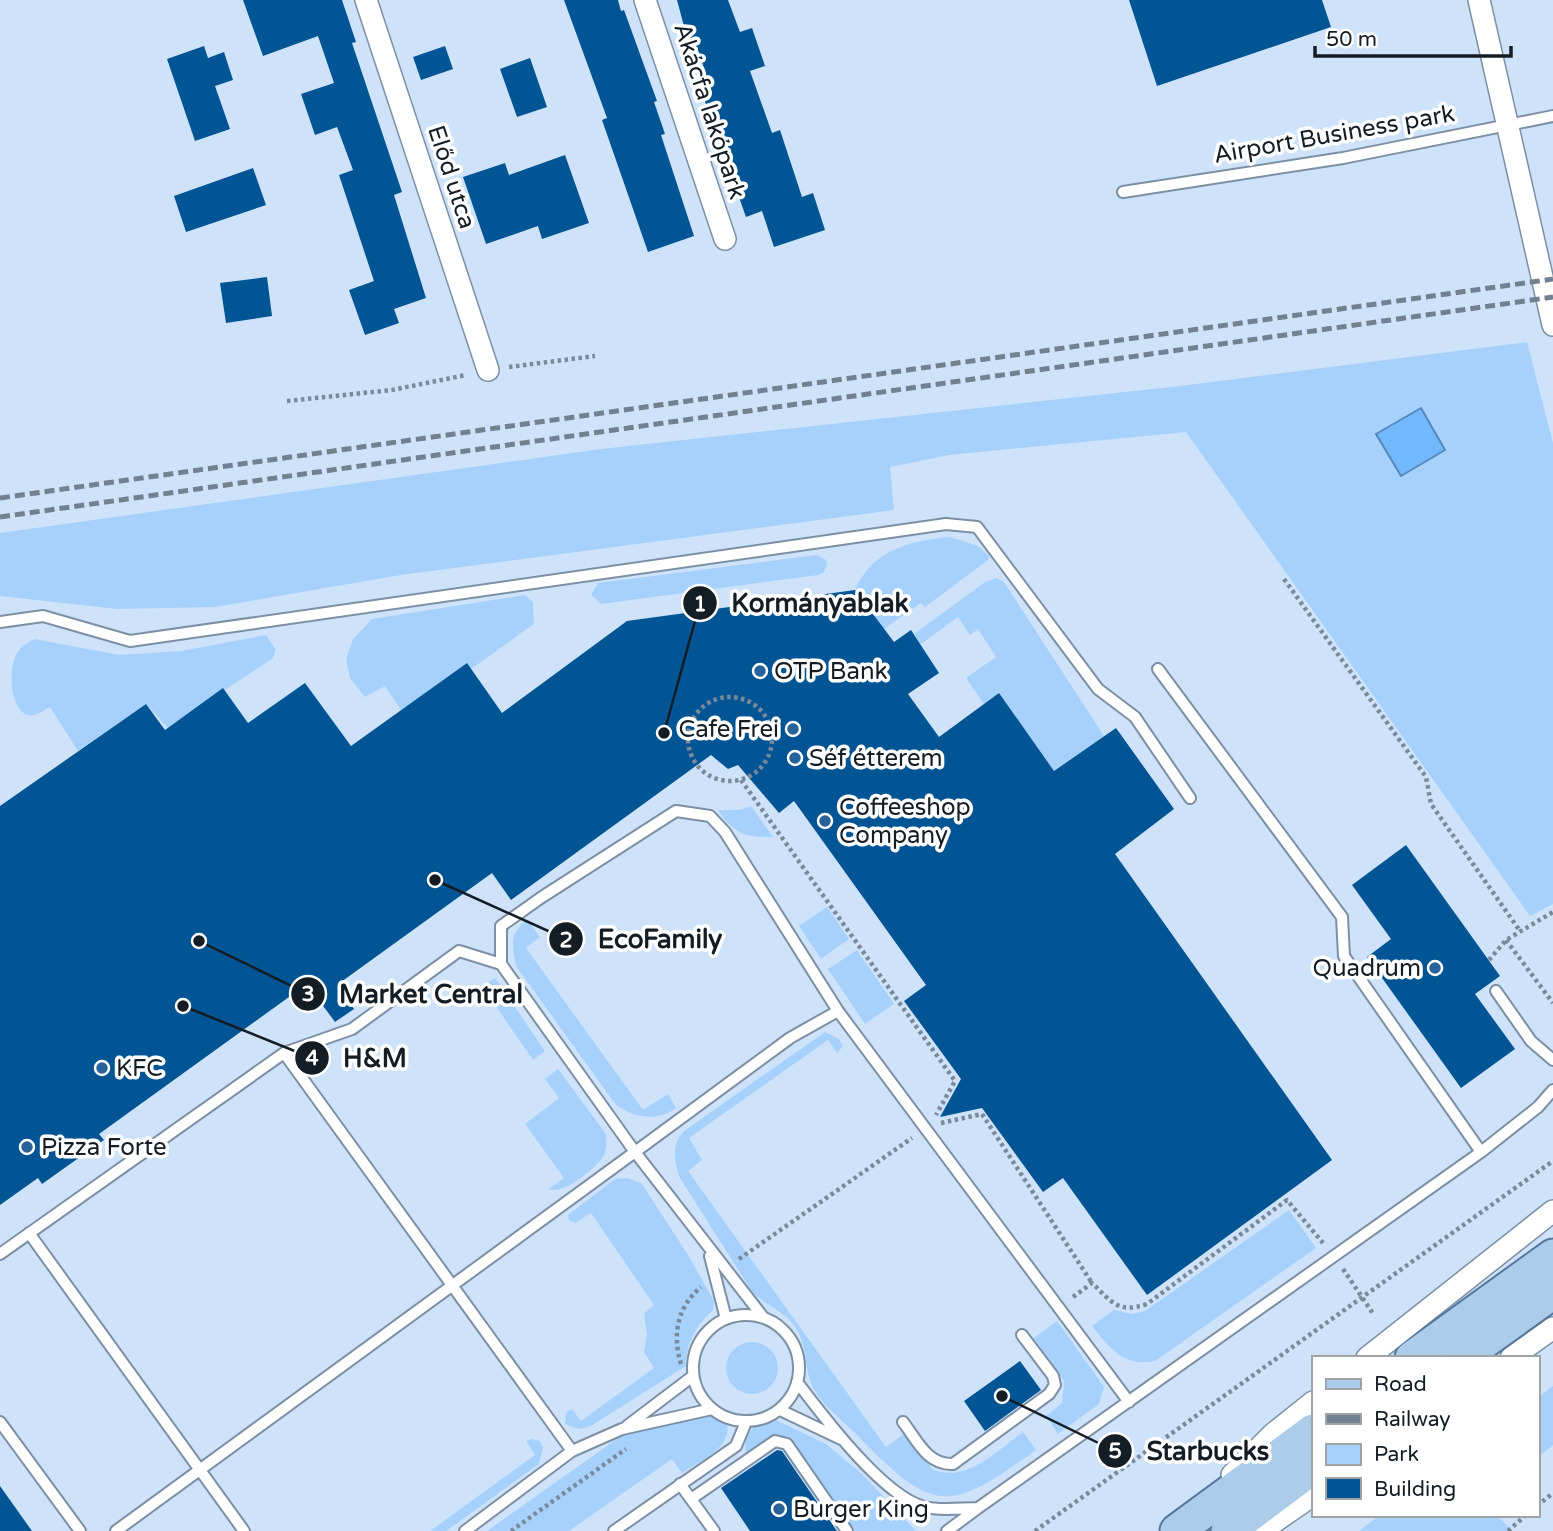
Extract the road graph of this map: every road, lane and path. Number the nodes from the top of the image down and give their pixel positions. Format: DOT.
graph roads {
  1 [pos="366,0"];
  2 [pos="645,0"];
  3 [pos="1479,0"];
  4 [pos="1553,116"];
  5 [pos="1508,123"];
  6 [pos="1123,192"];
  7 [pos="725,239"];
  8 [pos="1553,326"];
  9 [pos="595,356"];
  10 [pos="488,370"];
  11 [pos="287,401"];
  12 [pos="1284,579"];
  13 [pos="0,622"];
  14 [pos="1158,669"];
  15 [pos="741,780"];
  16 [pos="1190,798"];
  17 [pos="1553,912"];
  18 [pos="1520,931"];
  19 [pos="1506,940"];
  20 [pos="1489,960"];
  21 [pos="501,964"];
  22 [pos="1496,991"];
  23 [pos="1553,1003"];
  24 [pos="838,1011"];
  25 [pos="284,1053"];
  26 [pos="1553,1060"];
  27 [pos="1553,1090"];
  28 [pos="925,1129"];
  29 [pos="635,1152"];
  30 [pos="1481,1152"];
  31 [pos="1553,1161"];
  32 [pos="1553,1211"];
  33 [pos="29,1233"];
  34 [pos="0,1254"];
  35 [pos="1334,1256"];
  36 [pos="1553,1256"];
  37 [pos="719,1273"];
  38 [pos="1092,1283"];
  39 [pos="452,1285"];
  40 [pos="1553,1292"];
  41 [pos="1362,1297"];
  42 [pos="1059,1308"];
  43 [pos="1374,1315"];
  44 [pos="763,1317"];
  45 [pos="726,1319"];
  46 [pos="1553,1328"];
  47 [pos="1022,1335"];
  48 [pos="1467,1342"];
  49 [pos="1370,1356"];
  50 [pos="1419,1356"];
  51 [pos="1514,1356"];
  52 [pos="690,1378"];
  53 [pos="797,1382"];
  54 [pos="1129,1402"];
  55 [pos="1312,1403"];
  56 [pos="712,1409"];
  57 [pos="780,1410"];
  58 [pos="0,1422"];
  59 [pos="746,1422"];
  60 [pos="903,1422"];
  61 [pos="622,1429"];
  62 [pos="1312,1432"];
  63 [pos="842,1440"];
  64 [pos="631,1445"];
  65 [pos="572,1451"];
  66 [pos="1312,1468"];
  67 [pos="199,1469"];
  68 [pos="680,1483"];
  69 [pos="1553,1493"];
  70 [pos="1312,1496"];
  71 [pos="691,1499"];
  72 [pos="1539,1504"];
  73 [pos="978,1508"];
  74 [pos="1525,1517"];
  75 [pos="80,1531"];
  76 [pos="116,1531"];
  77 [pos="244,1531"];
  78 [pos="465,1531"];
  79 [pos="511,1531"];
  80 [pos="614,1531"];
  81 [pos="714,1531"];
  82 [pos="847,1531"];
  83 [pos="947,1531"];
  84 [pos="1035,1531"];
  85 [pos="1177,1531"];
  86 [pos="1228,1531"];
  87 [pos="1261,1531"];
  88 [pos="1508,1531"];
  1 -- 10 [label="street, Előd utca"];
  2 -- 7 [label="street, Akácfa lakópark"];
  3 -- 5 [label="street"];
  4 -- 5 [label="lane, Airport Business park"];
  5 -- 6 [label="lane, Airport Business park"];
  5 -- 8 [label="street"];
  9 -- 10 [label="path"];
  10 -- 11 [label="path"];
  12 -- 18 [label="path"];
  13 -- 16 [label="lane"];
  14 -- 30 [label="lane"];
  15 -- 15 [label="path"];
  15 -- 38 [label="path"];
  17 -- 18 [label="path"];
  18 -- 19 [label="path"];
  19 -- 20 [label="path"];
  19 -- 23 [label="path"];
  21 -- 24 [label="lane"];
  21 -- 25 [label="lane"];
  21 -- 29 [label="lane"];
  22 -- 26 [label="lane"];
  24 -- 28 [label="lane"];
  24 -- 29 [label="lane"];
  25 -- 33 [label="lane"];
  25 -- 39 [label="lane"];
  27 -- 30 [label="lane"];
  28 -- 37 [label="path"];
  28 -- 42 [label="lane"];
  29 -- 37 [label="lane"];
  29 -- 39 [label="lane"];
  30 -- 35 [label="lane"];
  31 -- 41 [label="path"];
  32 -- 49 [label="street"];
  33 -- 34 [label="lane"];
  33 -- 67 [label="lane"];
  35 -- 38 [label="path"];
  35 -- 41 [label="path"];
  35 -- 54 [label="lane"];
  36 -- 48 [label="main road"];
  37 -- 44 [label="lane"];
  37 -- 45 [label="lane"];
  37 -- 52 [label="path"];
  38 -- 42 [label="path"];
  39 -- 65 [label="lane"];
  39 -- 67 [label="lane"];
  40 -- 48 [label="main road"];
  41 -- 43 [label="path"];
  41 -- 84 [label="path"];
  42 -- 54 [label="lane"];
  44 -- 45 [label="lane"];
  44 -- 53 [label="lane"];
  45 -- 52 [label="lane"];
  46 -- 51 [label="street"];
  47 -- 60 [label="lane"];
  48 -- 50 [label="main road"];
  52 -- 56 [label="lane"];
  52 -- 61 [label="lane"];
  53 -- 57 [label="lane"];
  53 -- 63 [label="lane"];
  54 -- 73 [label="lane"];
  55 -- 85 [label="street"];
  56 -- 59 [label="lane"];
  56 -- 61 [label="lane"];
  57 -- 59 [label="lane"];
  57 -- 63 [label="lane"];
  58 -- 75 [label="lane"];
  59 -- 68 [label="lane"];
  61 -- 65 [label="lane"];
  62 -- 85 [label="main road"];
  63 -- 73 [label="lane"];
  64 -- 79 [label="path"];
  65 -- 78 [label="lane"];
  66 -- 86 [label="main road"];
  67 -- 76 [label="lane"];
  67 -- 77 [label="lane"];
  68 -- 71 [label="lane"];
  68 -- 80 [label="lane"];
  69 -- 72 [label="path"];
  70 -- 87 [label="street"];
  71 -- 81 [label="lane"];
  71 -- 82 [label="lane"];
  73 -- 83 [label="lane"];
  74 -- 88 [label="path"];
}
